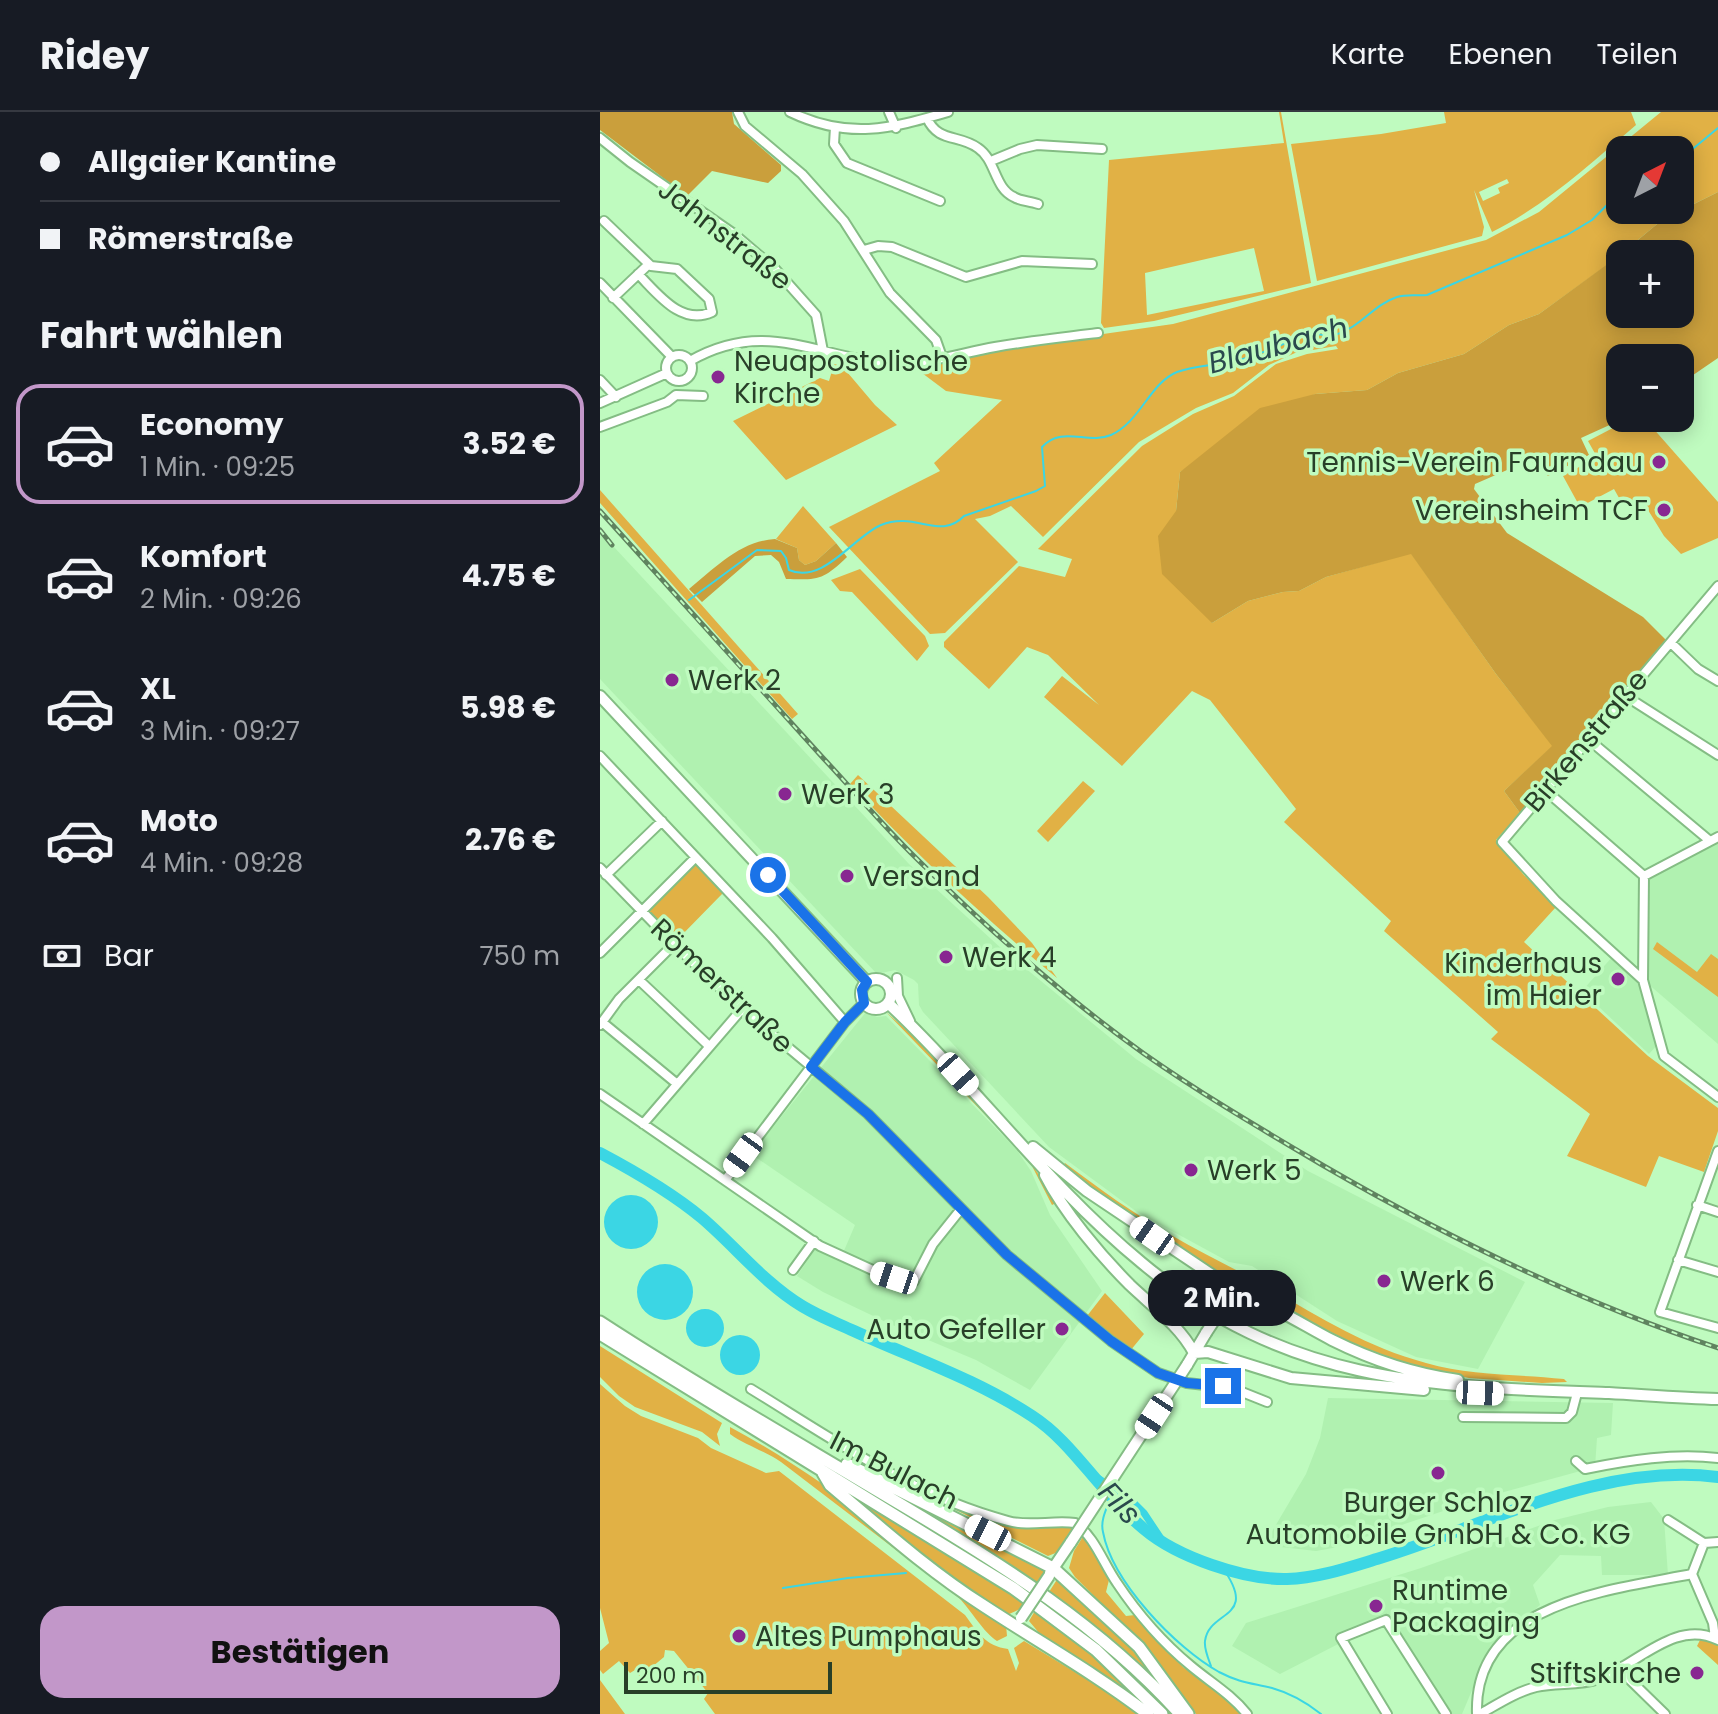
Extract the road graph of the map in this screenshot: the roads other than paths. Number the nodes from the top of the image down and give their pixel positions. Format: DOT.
graph roads {
  1 [pos="738,112"];
  2 [pos="790,112"];
  3 [pos="889,112"];
  4 [pos="948,112"];
  5 [pos="927,118"];
  6 [pos="835,127"];
  7 [pos="896,128"];
  8 [pos="600,138"];
  9 [pos="1102,149"];
  10 [pos="991,161"];
  11 [pos="940,201"];
  12 [pos="1038,204"];
  13 [pos="604,221"];
  14 [pos="864,250"];
  15 [pos="649,264"];
  16 [pos="1092,264"];
  17 [pos="638,274"];
  18 [pos="600,283"];
  19 [pos="613,298"];
  20 [pos="1098,333"];
  21 [pos="823,351"];
  22 [pos="672,357"];
  23 [pos="942,357"];
  24 [pos="690,361"];
  25 [pos="667,373"];
  26 [pos="600,380"];
  27 [pos="679,381"];
  28 [pos="676,395"];
  29 [pos="703,396"];
  30 [pos="616,397"];
  31 [pos="600,403"];
  32 [pos="600,427"];
  33 [pos="1718,586"];
  34 [pos="1671,643"];
  35 [pos="1718,681"];
  36 [pos="1624,695"];
  37 [pos="600,696"];
  38 [pos="1588,739"];
  39 [pos="1718,755"];
  40 [pos="600,756"];
  41 [pos="1545,790"];
  42 [pos="662,821"];
  43 [pos="1714,839"];
  44 [pos="695,858"];
  45 [pos="603,872"];
  46 [pos="1644,876"];
  47 [pos="640,911"];
  48 [pos="674,944"];
  49 [pos="600,953"];
  50 [pos="897,978"];
  51 [pos="639,980"];
  52 [pos="1643,980"];
  53 [pos="867,982"];
  54 [pos="864,1003"];
  55 [pos="888,1003"];
  56 [pos="742,1009"];
  57 [pos="845,1022"];
  58 [pos="601,1023"];
  59 [pos="914,1028"];
  60 [pos="709,1046"];
  61 [pos="811,1067"];
  62 [pos="676,1083"];
  63 [pos="600,1094"];
  64 [pos="1718,1097"];
  65 [pos="643,1124"];
  66 [pos="1009,1130"];
  67 [pos="1718,1151"];
  68 [pos="1039,1163"];
  69 [pos="726,1179"];
  70 [pos="1697,1205"];
  71 [pos="961,1209"];
  72 [pos="1718,1212"];
  73 [pos="814,1241"];
  74 [pos="1678,1260"];
  75 [pos="793,1270"];
  76 [pos="1718,1272"];
  77 [pos="1227,1301"];
  78 [pos="600,1322"];
  79 [pos="1718,1328"];
  80 [pos="600,1334"];
  81 [pos="1194,1353"];
  82 [pos="751,1389"];
  83 [pos="1517,1390"];
  84 [pos="1577,1393"];
  85 [pos="1718,1399"];
  86 [pos="1267,1402"];
  87 [pos="1463,1417"];
  88 [pos="1718,1458"];
  89 [pos="1576,1461"];
  90 [pos="823,1464"];
  91 [pos="1668,1520"];
  92 [pos="1718,1542"];
  93 [pos="1704,1543"];
  94 [pos="1051,1572"];
  95 [pos="1692,1574"];
  96 [pos="1019,1622"];
  97 [pos="1716,1639"];
  98 [pos="1621,1667"];
  99 [pos="1148,1714"];
  100 [pos="1162,1714"];
  101 [pos="1180,1714"];
  102 [pos="1188,1714"];
  103 [pos="1247,1714"];
  104 [pos="1387,1714"];
  105 [pos="1446,1714"];
  106 [pos="1478,1714"];
  107 [pos="1665,1714"];
  1 -- 14 [label="street"];
  2 -- 6 [label="street"];
  3 -- 7 [label="street"];
  4 -- 5 [label="street"];
  5 -- 7 [label="street"];
  5 -- 10 [label="street"];
  6 -- 7 [label="street"];
  6 -- 11 [label="street"];
  8 -- 21 [label="street, Jahnstraße"];
  9 -- 10 [label="street"];
  10 -- 12 [label="street"];
  13 -- 15 [label="street"];
  14 -- 16 [label="street"];
  14 -- 23 [label="street"];
  15 -- 17 [label="street"];
  15 -- 17 [label="street"];
  17 -- 19 [label="street"];
  18 -- 19 [label="street"];
  19 -- 22 [label="street"];
  20 -- 23 [label="street"];
  21 -- 23 [label="street"];
  21 -- 24 [label="street"];
  22 -- 24 [label="street"];
  22 -- 25 [label="street"];
  24 -- 27 [label="street"];
  25 -- 27 [label="street"];
  25 -- 30 [label="street"];
  26 -- 30 [label="street"];
  27 -- 28 [label="street"];
  28 -- 29 [label="street"];
  28 -- 32 [label="street"];
  30 -- 31 [label="street"];
  33 -- 34 [label="street, Birkenstraße"];
  34 -- 35 [label="street"];
  34 -- 36 [label="street, Birkenstraße"];
  36 -- 38 [label="street, Birkenstraße"];
  36 -- 39 [label="street"];
  37 -- 53 [label="main road"];
  38 -- 41 [label="street, Birkenstraße"];
  38 -- 43 [label="street"];
  40 -- 42 [label="street"];
  41 -- 46 [label="street"];
  41 -- 52 [label="street, Birkenstraße"];
  42 -- 44 [label="street"];
  42 -- 45 [label="street"];
  43 -- 46 [label="street"];
  44 -- 47 [label="street"];
  44 -- 57 [label="street"];
  45 -- 47 [label="street, Römerstraße"];
  46 -- 52 [label="street"];
  47 -- 48 [label="street, Römerstraße"];
  47 -- 49 [label="street"];
  48 -- 51 [label="street"];
  48 -- 56 [label="street, Römerstraße"];
  50 -- 59 [label="street"];
  51 -- 58 [label="street"];
  51 -- 60 [label="street"];
  52 -- 64 [label="street"];
  53 -- 54 [label="main road"];
  53 -- 55 [label="main road"];
  54 -- 55 [label="main road"];
  54 -- 57 [label="street"];
  55 -- 59 [label="main road"];
  56 -- 60 [label="street"];
  56 -- 61 [label="street, Römerstraße"];
  57 -- 61 [label="street"];
  58 -- 62 [label="street"];
  59 -- 66 [label="main road"];
  60 -- 62 [label="street"];
  61 -- 69 [label="street"];
  61 -- 71 [label="street, Römerstraße"];
  62 -- 65 [label="street"];
  63 -- 65 [label="street"];
  65 -- 69 [label="street"];
  66 -- 68 [label="main road"];
  66 -- 77 [label="main road"];
  67 -- 70 [label="street"];
  68 -- 81 [label="main road"];
  68 -- 83 [label="main road"];
  69 -- 73 [label="street"];
  70 -- 72 [label="street"];
  70 -- 74 [label="street"];
  71 -- 73 [label="street"];
  71 -- 86 [label="street, Römerstraße"];
  73 -- 75 [label="street"];
  74 -- 76 [label="street"];
  74 -- 79 [label="street"];
  77 -- 81 [label="main road, bridge"];
  77 -- 83 [label="main road"];
  78 -- 90 [label="highway"];
  80 -- 90 [label="highway"];
  81 -- 83 [label="main road"];
  81 -- 94 [label="main road, bridge"];
  82 -- 103 [label="street, Im Bulach"];
  83 -- 84 [label="main road"];
  84 -- 85 [label="main road"];
  84 -- 87 [label="street"];
  88 -- 89 [label="street"];
  90 -- 94 [label="highway"];
  90 -- 96 [label="highway"];
  90 -- 100 [label="highway"];
  90 -- 101 [label="highway"];
  91 -- 93 [label="street"];
  92 -- 93 [label="street"];
  93 -- 95 [label="street"];
  94 -- 96 [label="main road, bridge"];
  94 -- 102 [label="highway"];
  95 -- 97 [label="street"];
  95 -- 106 [label="street"];
  96 -- 99 [label="highway"];
  97 -- 98 [label="street"];
  98 -- 106 [label="street"];
  98 -- 107 [label="street"];
  104 -- 105 [label="street"];
}
